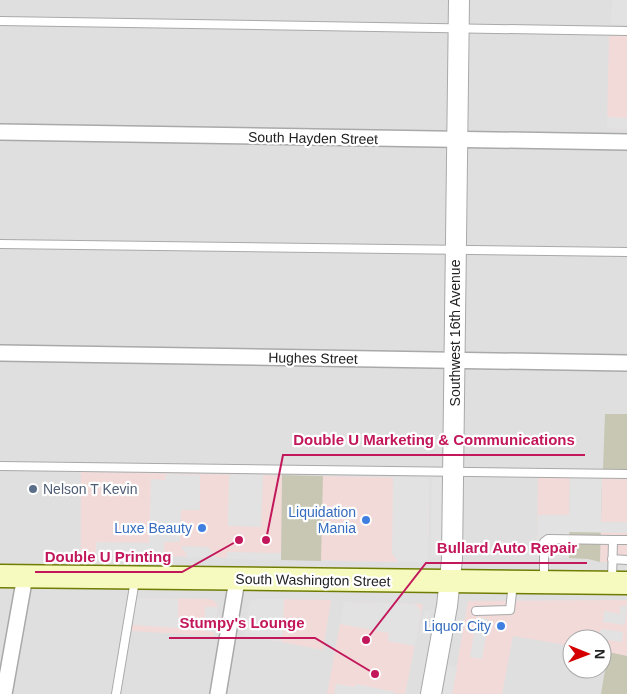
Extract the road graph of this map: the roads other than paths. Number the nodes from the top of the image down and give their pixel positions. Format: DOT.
graph roads {
  1 [pos="459,0"];
  2 [pos="0,21"];
  3 [pos="458,28"];
  4 [pos="627,31"];
  5 [pos="0,132"];
  6 [pos="457,140"];
  7 [pos="627,142"];
  8 [pos="0,244"];
  9 [pos="456,251"];
  10 [pos="627,252"];
  11 [pos="0,353"];
  12 [pos="454,361"];
  13 [pos="627,363"];
  14 [pos="0,466"];
  15 [pos="454,473"];
  16 [pos="627,474"];
  17 [pos="613,540"];
  18 [pos="627,540"];
  19 [pos="612,560"];
  20 [pos="627,560"];
  21 [pos="0,576"];
  22 [pos="25,576"];
  23 [pos="136,578"];
  24 [pos="237,580"];
  25 [pos="450,582"];
  26 [pos="512,582"];
  27 [pos="544,582"];
  28 [pos="619,583"];
  29 [pos="476,611"];
  30 [pos="4,694"];
  31 [pos="116,694"];
  32 [pos="218,694"];
  33 [pos="431,694"];
  1 -- 3 [label="street, Southwest 16th Avenue"];
  2 -- 3 [label="lane"];
  3 -- 4 [label="lane"];
  3 -- 6 [label="street, Southwest 16th Avenue"];
  5 -- 6 [label="street, South Hayden Street"];
  6 -- 7 [label="street, South Hayden Street"];
  6 -- 9 [label="street, Southwest 16th Avenue"];
  8 -- 9 [label="lane"];
  9 -- 10 [label="lane"];
  9 -- 12 [label="street, Southwest 16th Avenue"];
  11 -- 12 [label="street, Hughes Street"];
  12 -- 13 [label="street, Hughes Street"];
  12 -- 15 [label="street, Southwest 16th Avenue"];
  14 -- 15 [label="lane"];
  15 -- 16 [label="lane"];
  15 -- 25 [label="street, Southwest 16th Avenue"];
  17 -- 18 [label="lane"];
  17 -- 19 [label="lane"];
  17 -- 27 [label="lane"];
  19 -- 20 [label="lane"];
  19 -- 28 [label="lane"];
  21 -- 22 [label="main road, South Washington Street"];
  22 -- 23 [label="main road, South Washington Street"];
  22 -- 30 [label="street"];
  23 -- 24 [label="main road, South Washington Street"];
  23 -- 31 [label="lane"];
  24 -- 25 [label="main road, South Washington Street"];
  24 -- 32 [label="street"];
  25 -- 26 [label="main road, South Washington Street"];
  25 -- 33 [label="street, Southwest 16th Avenue"];
  26 -- 27 [label="main road, South Washington Street"];
  26 -- 29 [label="lane"];
  27 -- 28 [label="main road, South Washington Street"];
}
